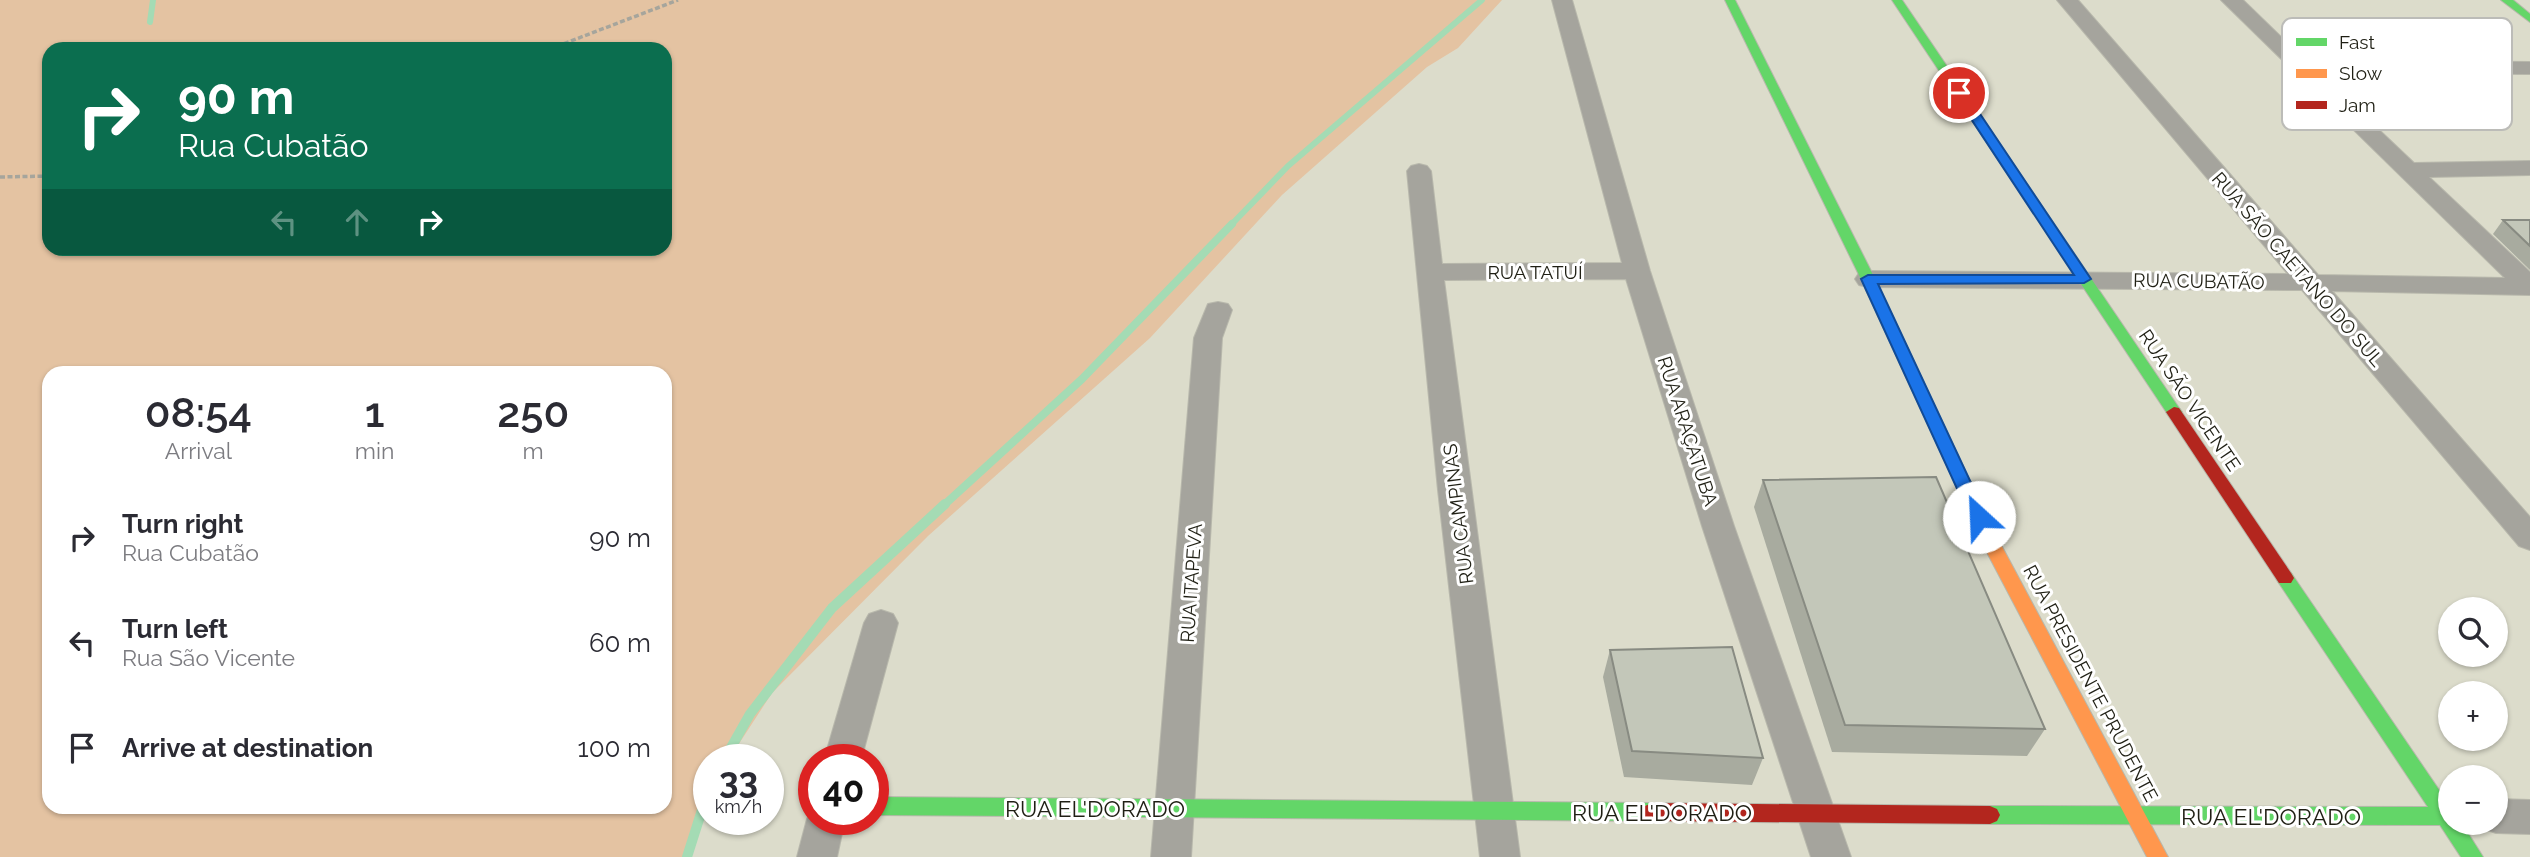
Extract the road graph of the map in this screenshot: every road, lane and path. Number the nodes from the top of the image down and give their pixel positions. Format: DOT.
graph roads {
  1 [pos="678,0"];
  2 [pos="1562,0"];
  3 [pos="1730,0"];
  4 [pos="1898,0"];
  5 [pos="2067,0"];
  6 [pos="2231,0"];
  7 [pos="2505,0"];
  8 [pos="2530,19"];
  9 [pos="568,42"];
  10 [pos="2282,48"];
  11 [pos="2512,68"];
  12 [pos="2530,68"];
  13 [pos="2366,130"];
  14 [pos="2530,168"];
  15 [pos="2407,170"];
  16 [pos="1419,172"];
  17 [pos="42,176"];
  18 [pos="0,177"];
  19 [pos="1637,271"];
  20 [pos="1432,272"];
  21 [pos="1868,279"];
  22 [pos="2084,279"];
  23 [pos="2310,283"];
  24 [pos="2529,286"];
  25 [pos="1218,310"];
  26 [pos="2530,538"];
  27 [pos="881,623"];
  28 [pos="847,744"];
  29 [pos="2438,801"];
  30 [pos="889,806"];
  31 [pos="1175,808"];
  32 [pos="1496,811"];
  33 [pos="1818,813"];
  34 [pos="2138,816"];
  35 [pos="2438,816"];
  36 [pos="2508,816"];
  37 [pos="2530,817"];
  38 [pos="822,835"];
  39 [pos="2460,835"];
  40 [pos="817,857"];
  41 [pos="1171,857"];
  42 [pos="1500,857"];
  43 [pos="1830,857"];
  44 [pos="2158,857"];
  45 [pos="2473,857"];
  1 -- 9 [label="path"];
  2 -- 19 [label="street, RUA ARAÇATUBA"];
  3 -- 21 [label="street, RUA PRESIDENTE PRUDENTE"];
  4 -- 22 [label="street, RUA SÃO VICENTE"];
  5 -- 23 [label="street, RUA SÃO CAETANO DO SUL"];
  6 -- 10 [label="street"];
  7 -- 8 [label="street"];
  11 -- 12 [label="street"];
  13 -- 15 [label="street"];
  14 -- 15 [label="street"];
  15 -- 24 [label="street"];
  16 -- 20 [label="street, RUA CAMPINAS"];
  17 -- 18 [label="path"];
  19 -- 20 [label="street, RUA TATUÍ"];
  19 -- 33 [label="street, RUA ARAÇATUBA"];
  20 -- 32 [label="street, RUA CAMPINAS"];
  21 -- 22 [label="street, RUA CUBATÃO"];
  21 -- 34 [label="street, RUA PRESIDENTE PRUDENTE"];
  22 -- 23 [label="street, RUA CUBATÃO"];
  22 -- 29 [label="street, RUA SÃO VICENTE"];
  23 -- 24 [label="street, RUA CUBATÃO"];
  23 -- 26 [label="street, RUA SÃO CAETANO DO SUL"];
  25 -- 31 [label="street, RUA ITAPEVA"];
  27 -- 28 [label="street"];
  30 -- 31 [label="street, RUA EL'DORADO"];
  31 -- 32 [label="street, RUA EL'DORADO"];
  31 -- 41 [label="street, RUA ITAPEVA"];
  32 -- 33 [label="street, RUA EL'DORADO"];
  32 -- 42 [label="street, RUA CAMPINAS"];
  33 -- 34 [label="street, RUA EL'DORADO"];
  33 -- 43 [label="street, RUA ARAÇATUBA"];
  34 -- 35 [label="street, RUA EL'DORADO"];
  34 -- 44 [label="street, RUA PRESIDENTE PRUDENTE"];
  36 -- 37 [label="street"];
  38 -- 40 [label="street"];
  39 -- 45 [label="street, RUA SÃO VICENTE"];
}
